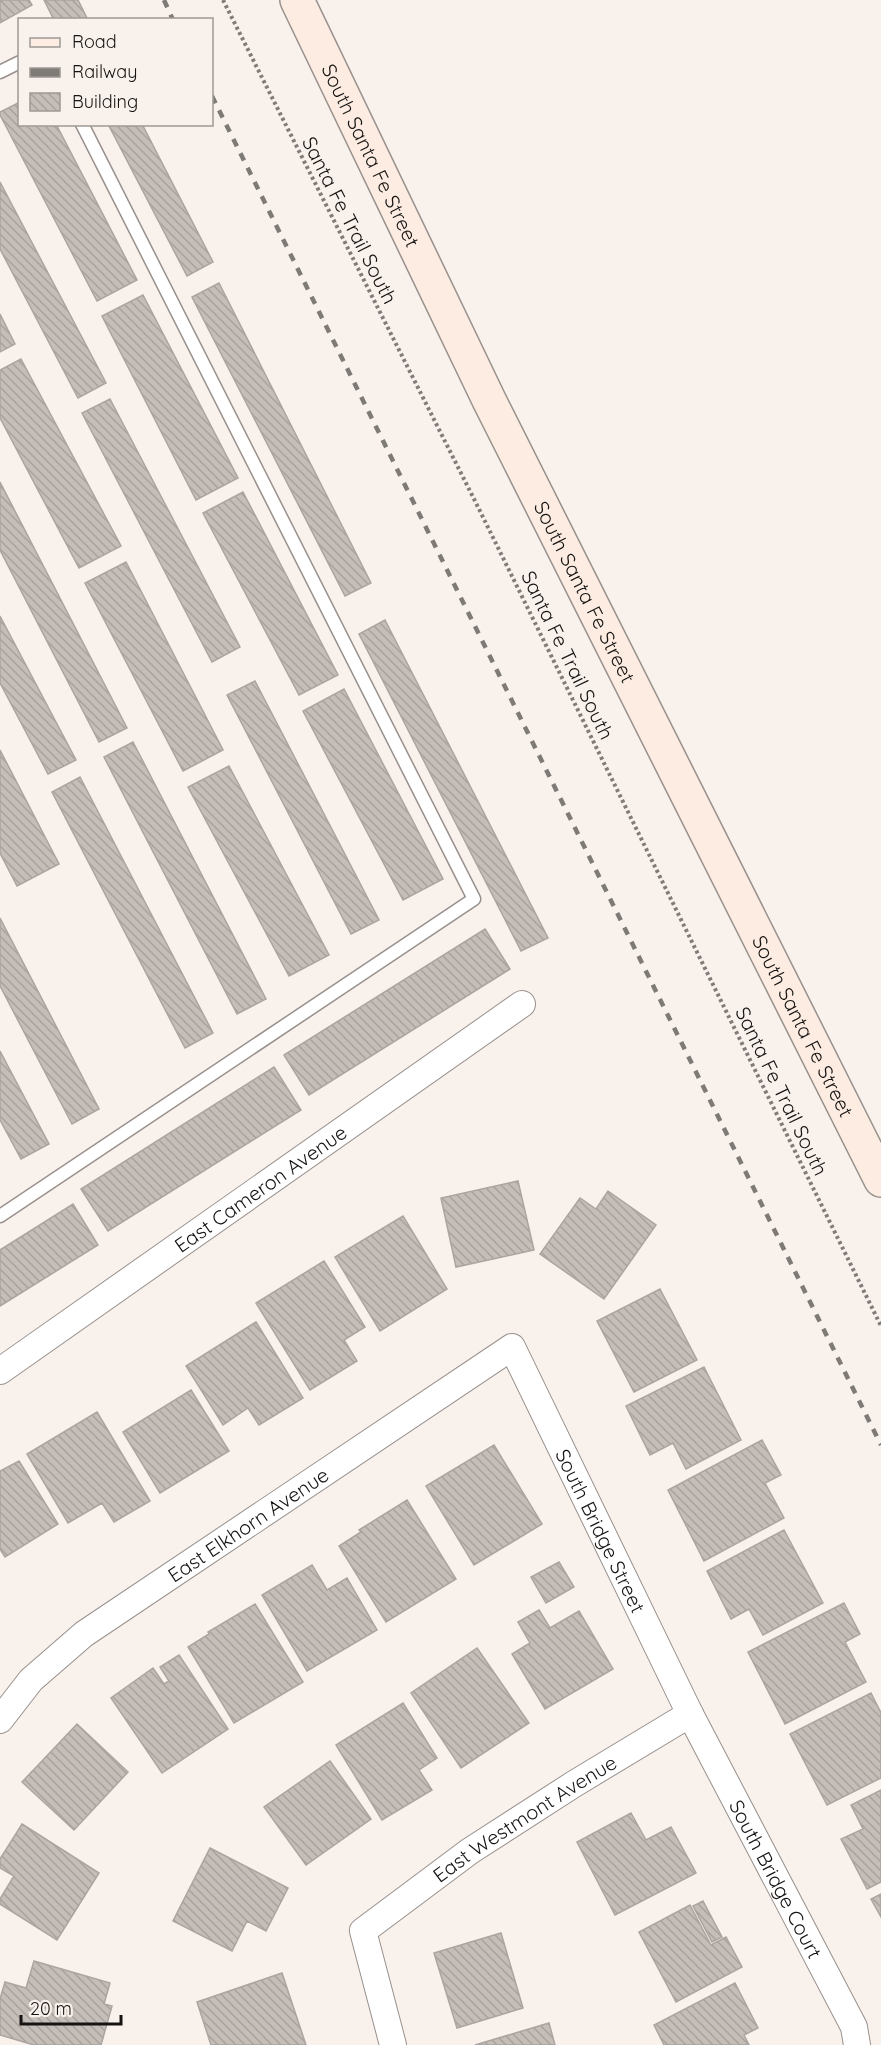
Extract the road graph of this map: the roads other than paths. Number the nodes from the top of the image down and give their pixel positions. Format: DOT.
graph roads {
  1 [pos="297,0"];
  2 [pos="18,63"];
  3 [pos="0,72"];
  4 [pos="83,126"];
  5 [pos="522,1004"];
  6 [pos="881,1180"];
  7 [pos="0,1216"];
  8 [pos="512,1347"];
  9 [pos="0,1371"];
  10 [pos="690,1714"];
  11 [pos="0,1720"];
  12 [pos="393,2045"];
  13 [pos="857,2045"];
  1 -- 6 [label="street, South Santa Fe Street"];
  2 -- 3 [label="lane"];
  4 -- 7 [label="lane"];
  5 -- 9 [label="street, East Cameron Avenue"];
  8 -- 10 [label="street, South Bridge Street"];
  8 -- 11 [label="street, East Elkhorn Avenue"];
  10 -- 12 [label="street, East Westmont Avenue"];
  10 -- 13 [label="street, South Bridge Court"];
}
